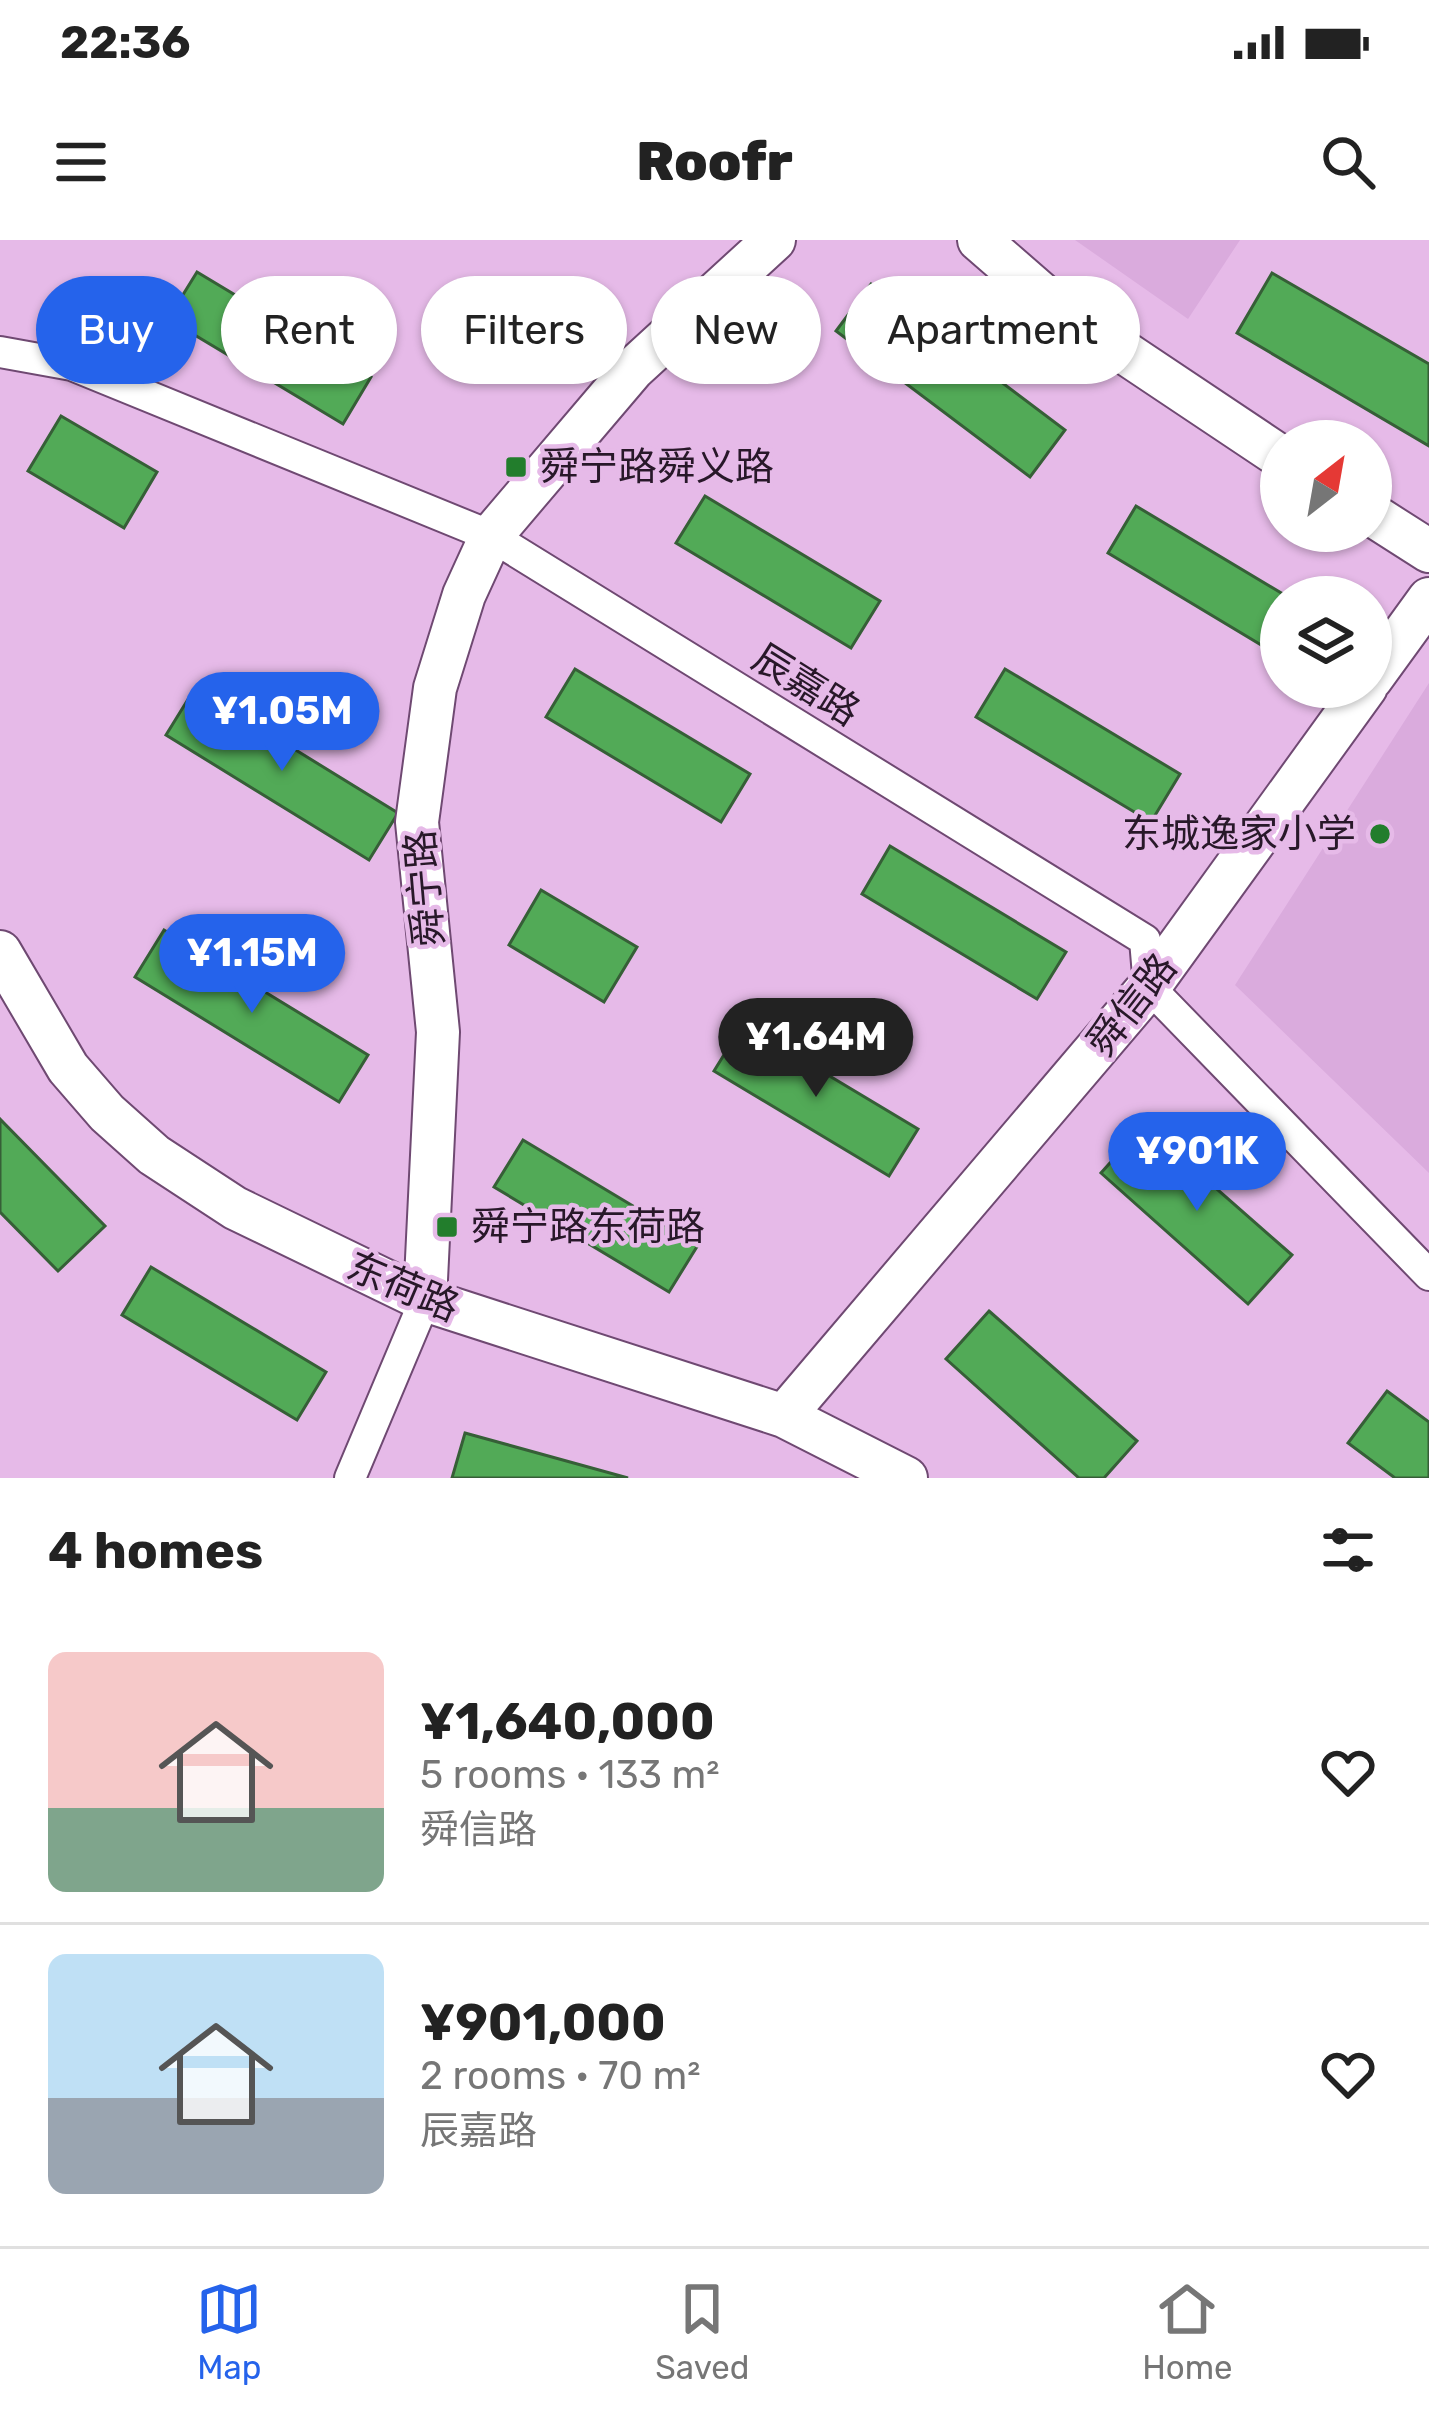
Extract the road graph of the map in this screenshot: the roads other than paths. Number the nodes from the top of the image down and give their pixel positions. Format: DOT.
graph roads {
  1 [pos="774,240"];
  2 [pos="979,240"];
  3 [pos="0,352"];
  4 [pos="1260,443"];
  5 [pos="1392,527"];
  6 [pos="491,536"];
  7 [pos="1429,551"];
  8 [pos="1429,599"];
  9 [pos="1392,651"];
  10 [pos="1351,708"];
  11 [pos="0,952"];
  12 [pos="1148,987"];
  13 [pos="1429,1275"];
  14 [pos="425,1300"];
  15 [pos="784,1416"];
  16 [pos="350,1478"];
  17 [pos="906,1478"];
  1 -- 6 [label="street, 舜宁路"];
  2 -- 4 [label="street"];
  3 -- 6 [label="street, 辰嘉路"];
  5 -- 7 [label="street"];
  6 -- 12 [label="street, 辰嘉路"];
  6 -- 14 [label="street, 舜宁路"];
  8 -- 9 [label="street"];
  10 -- 12 [label="street, 舜信路"];
  11 -- 14 [label="street, 东荷路"];
  12 -- 13 [label="street, 辰嘉路"];
  12 -- 15 [label="street, 舜信路"];
  14 -- 15 [label="street, 东荷路"];
  14 -- 16 [label="street"];
  15 -- 17 [label="street, 东荷路"];
}
